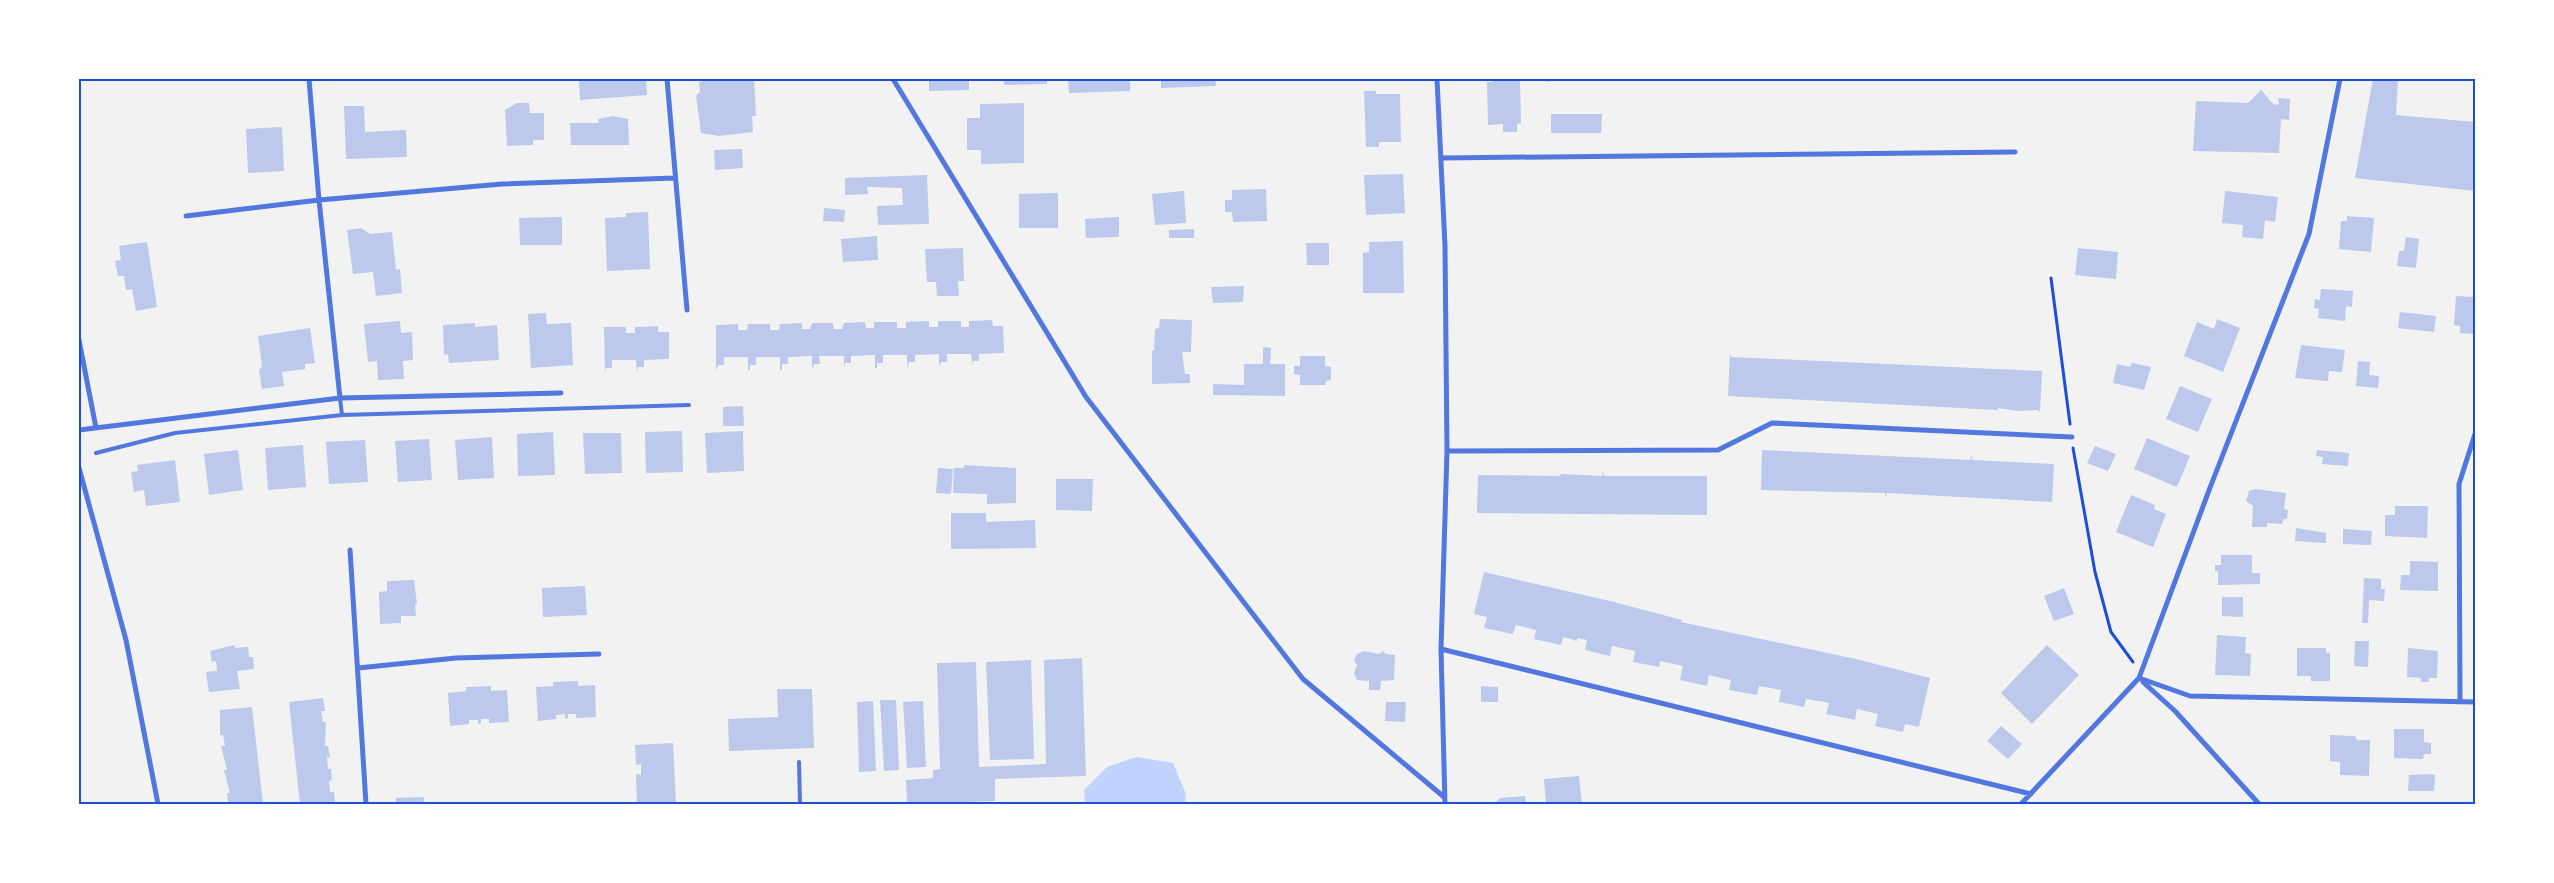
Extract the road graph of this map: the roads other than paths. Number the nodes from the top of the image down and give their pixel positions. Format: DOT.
graph roads {
  1 [pos="309,79"];
  2 [pos="667,79"];
  3 [pos="893,79"];
  4 [pos="1437,79"];
  5 [pos="2340,79"];
  6 [pos="2015,152"];
  7 [pos="1441,158"];
  8 [pos="675,178"];
  9 [pos="319,200"];
  10 [pos="186,216"];
  11 [pos="687,310"];
  12 [pos="79,340"];
  13 [pos="561,393"];
  14 [pos="340,398"];
  15 [pos="689,405"];
  16 [pos="342,415"];
  17 [pos="96,428"];
  18 [pos="79,430"];
  19 [pos="2475,434"];
  20 [pos="2072,437"];
  21 [pos="1447,451"];
  22 [pos="96,453"];
  23 [pos="79,468"];
  24 [pos="350,550"];
  25 [pos="1441,649"];
  26 [pos="599,654"];
  27 [pos="358,668"];
  28 [pos="2139,678"];
  29 [pos="2460,702"];
  30 [pos="2475,702"];
  31 [pos="799,762"];
  32 [pos="2030,794"];
  33 [pos="1444,797"];
  34 [pos="158,804"];
  35 [pos="366,804"];
  36 [pos="800,804"];
  37 [pos="1445,804"];
  38 [pos="2021,804"];
  39 [pos="2259,804"];
  1 -- 9 [label="street"];
  2 -- 8 [label="street"];
  3 -- 33 [label="street"];
  4 -- 7 [label="street"];
  5 -- 28 [label="street"];
  6 -- 7 [label="street"];
  7 -- 21 [label="street"];
  8 -- 9 [label="street"];
  8 -- 11 [label="street"];
  9 -- 10 [label="street"];
  9 -- 14 [label="street"];
  12 -- 17 [label="street"];
  13 -- 14 [label="street"];
  14 -- 16 [label="lane"];
  14 -- 17 [label="street"];
  15 -- 16 [label="lane"];
  16 -- 22 [label="lane"];
  17 -- 18 [label="street"];
  19 -- 29 [label="street"];
  20 -- 21 [label="street"];
  21 -- 25 [label="street"];
  23 -- 34 [label="street"];
  24 -- 27 [label="street"];
  25 -- 32 [label="street"];
  25 -- 33 [label="street"];
  26 -- 27 [label="street"];
  27 -- 35 [label="street"];
  28 -- 29 [label="street"];
  28 -- 32 [label="street"];
  28 -- 39 [label="street"];
  29 -- 30 [label="street"];
  31 -- 36 [label="lane"];
  32 -- 38 [label="street"];
  33 -- 37 [label="street"];
}
